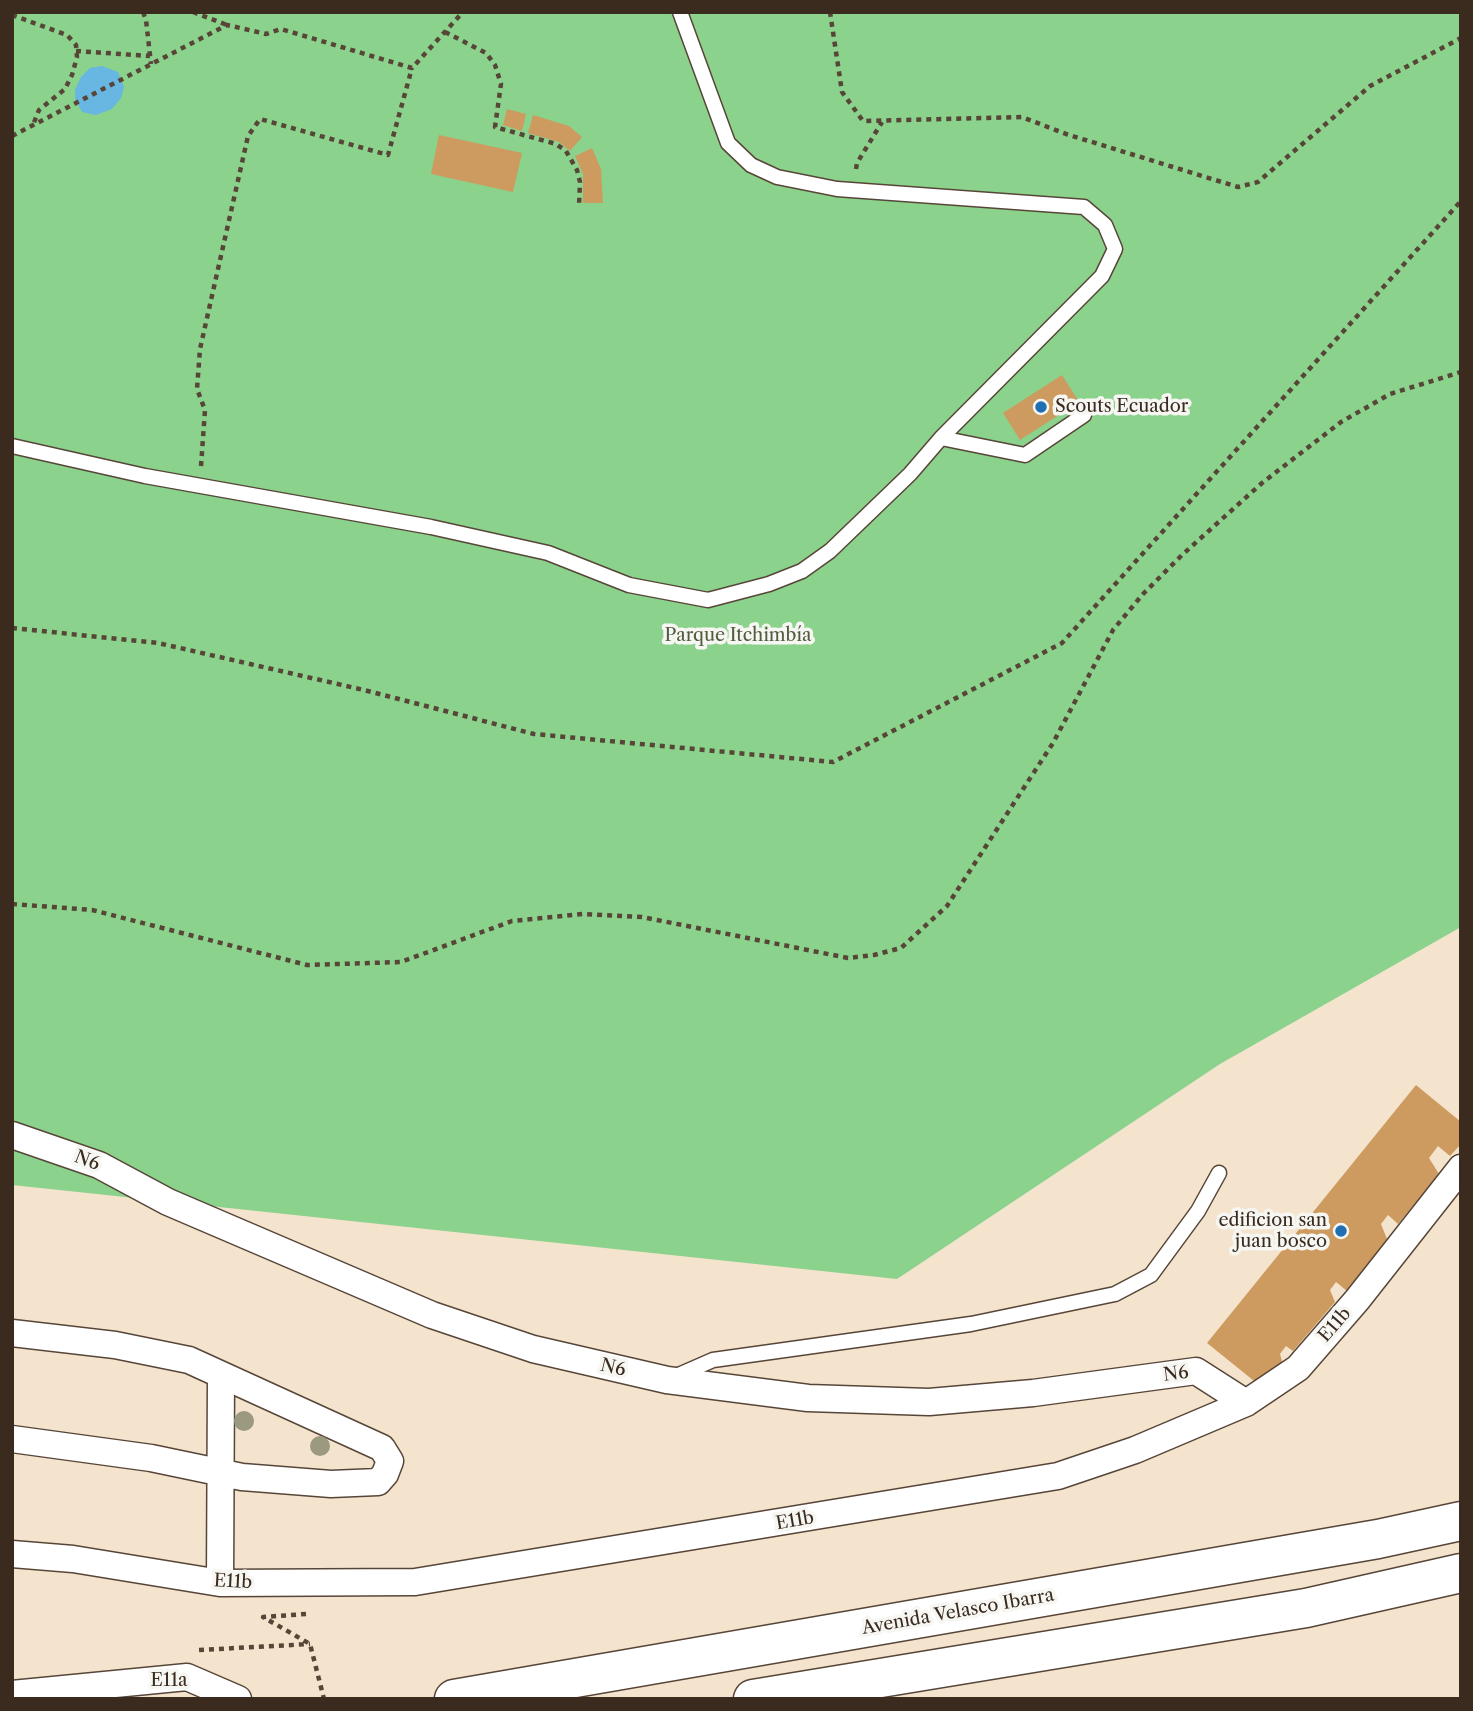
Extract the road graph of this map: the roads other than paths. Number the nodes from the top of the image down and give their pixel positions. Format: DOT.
graph roads {
  1 [pos="680,12"];
  2 [pos="1084,415"];
  3 [pos="941,438"];
  4 [pos="12,446"];
  5 [pos="12,1135"];
  6 [pos="1461,1168"];
  7 [pos="1219,1173"];
  8 [pos="12,1333"];
  9 [pos="221,1376"];
  10 [pos="667,1380"];
  11 [pos="1245,1403"];
  12 [pos="12,1439"];
  13 [pos="221,1472"];
  14 [pos="1461,1521"];
  15 [pos="12,1554"];
  16 [pos="1461,1573"];
  17 [pos="219,1583"];
  18 [pos="12,1694"];
  19 [pos="238,1699"];
  20 [pos="454,1699"];
  21 [pos="753,1699"];
  1 -- 3 [label="lane"];
  2 -- 3 [label="lane"];
  3 -- 4 [label="lane"];
  5 -- 10 [label="street, N6"];
  6 -- 11 [label="street, E11b"];
  7 -- 10 [label="lane"];
  8 -- 9 [label="street"];
  9 -- 13 [label="street"];
  9 -- 13 [label="street"];
  10 -- 11 [label="street, N6"];
  11 -- 17 [label="street, E11b"];
  12 -- 13 [label="street"];
  13 -- 17 [label="street"];
  14 -- 20 [label="main road, Avenida Velasco Ibarra"];
  15 -- 17 [label="street, E11b"];
  16 -- 21 [label="main road"];
  18 -- 19 [label="street, E11a"];
}
